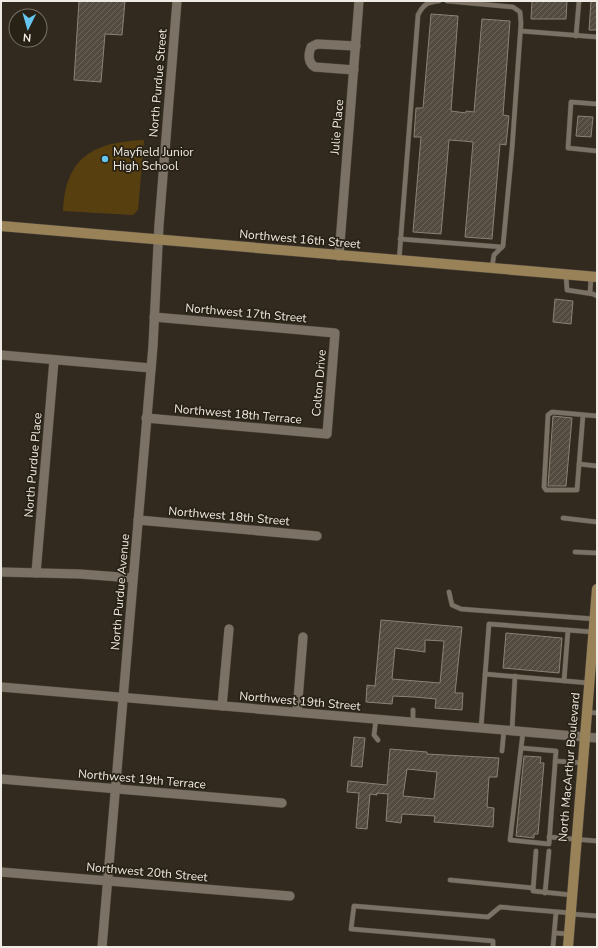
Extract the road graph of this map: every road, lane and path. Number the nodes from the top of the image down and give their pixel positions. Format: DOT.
graph roads {
  1 [pos="177,1"];
  2 [pos="359,1"];
  3 [pos="439,1"];
  4 [pos="447,1"];
  5 [pos="579,1"];
  6 [pos="521,31"];
  7 [pos="576,36"];
  8 [pos="597,37"];
  9 [pos="356,46"];
  10 [pos="354,70"];
  11 [pos="597,104"];
  12 [pos="597,151"];
  13 [pos="1,226"];
  14 [pos="159,239"];
  15 [pos="400,239"];
  16 [pos="502,247"];
  17 [pos="339,256"];
  18 [pos="398,261"];
  19 [pos="492,269"];
  20 [pos="566,275"];
  21 [pos="594,277"];
  22 [pos="590,293"];
  23 [pos="597,296"];
  24 [pos="154,317"];
  25 [pos="336,333"];
  26 [pos="1,355"];
  27 [pos="54,360"];
  28 [pos="151,368"];
  29 [pos="583,415"];
  30 [pos="597,416"];
  31 [pos="146,418"];
  32 [pos="327,434"];
  33 [pos="579,464"];
  34 [pos="597,466"];
  35 [pos="563,518"];
  36 [pos="138,520"];
  37 [pos="597,522"];
  38 [pos="317,536"];
  39 [pos="575,552"];
  40 [pos="597,554"];
  41 [pos="1,572"];
  42 [pos="36,573"];
  43 [pos="133,578"];
  44 [pos="597,589"];
  45 [pos="449,592"];
  46 [pos="595,627"];
  47 [pos="229,629"];
  48 [pos="568,630"];
  49 [pos="303,637"];
  50 [pos="594,662"];
  51 [pos="485,674"];
  52 [pos="515,676"];
  53 [pos="564,681"];
  54 [pos="592,685"];
  55 [pos="1,687"];
  56 [pos="123,697"];
  57 [pos="222,706"];
  58 [pos="413,710"];
  59 [pos="297,712"];
  60 [pos="592,712"];
  61 [pos="376,719"];
  62 [pos="412,722"];
  63 [pos="481,728"];
  64 [pos="508,730"];
  65 [pos="523,732"];
  66 [pos="585,737"];
  67 [pos="597,738"];
  68 [pos="378,740"];
  69 [pos="520,748"];
  70 [pos="502,751"];
  71 [pos="555,761"];
  72 [pos="583,763"];
  73 [pos="1,779"];
  74 [pos="115,789"];
  75 [pos="282,803"];
  76 [pos="549,837"];
  77 [pos="576,840"];
  78 [pos="597,841"];
  79 [pos="536,850"];
  80 [pos="549,851"];
  81 [pos="1,872"];
  82 [pos="450,880"];
  83 [pos="108,881"];
  84 [pos="533,888"];
  85 [pos="546,893"];
  86 [pos="572,895"];
  87 [pos="290,896"];
  88 [pos="556,912"];
  89 [pos="571,913"];
  90 [pos="597,916"];
  91 [pos="555,933"];
  92 [pos="569,934"];
  93 [pos="102,947"];
  94 [pos="493,947"];
  95 [pos="552,947"];
  96 [pos="568,947"];
  1 -- 14 [label="street, North Purdue Street"];
  2 -- 9 [label="street, Julie Place"];
  3 -- 15 [label="lane"];
  4 -- 6 [label="lane"];
  5 -- 7 [label="lane"];
  6 -- 7 [label="lane"];
  6 -- 16 [label="lane"];
  7 -- 8 [label="lane"];
  9 -- 10 [label="street, Julie Place"];
  9 -- 10 [label="street"];
  10 -- 17 [label="street, Julie Place"];
  11 -- 12 [label="lane"];
  13 -- 14 [label="street, Northwest 16th Street"];
  14 -- 17 [label="street, Northwest 16th Street"];
  14 -- 24 [label="street, North Purdue Avenue"];
  15 -- 16 [label="lane"];
  15 -- 18 [label="lane"];
  16 -- 19 [label="lane"];
  17 -- 18 [label="street, Northwest 16th Street"];
  18 -- 19 [label="street, Northwest 16th Street"];
  19 -- 20 [label="street, Northwest 16th Street"];
  20 -- 21 [label="street, Northwest 16th Street"];
  20 -- 22 [label="lane"];
  21 -- 22 [label="lane"];
  22 -- 23 [label="lane"];
  24 -- 25 [label="street, Northwest 17th Street"];
  24 -- 28 [label="street, North Purdue Avenue"];
  25 -- 32 [label="street, Colton Drive"];
  26 -- 27 [label="street"];
  27 -- 28 [label="street"];
  27 -- 42 [label="street, North Purdue Place"];
  28 -- 31 [label="street, North Purdue Avenue"];
  29 -- 30 [label="lane"];
  29 -- 33 [label="lane"];
  29 -- 33 [label="lane"];
  31 -- 32 [label="street, Northwest 18th Terrace"];
  31 -- 36 [label="street, North Purdue Avenue"];
  33 -- 34 [label="lane"];
  35 -- 37 [label="lane"];
  36 -- 38 [label="street, Northwest 18th Street"];
  36 -- 43 [label="street, North Purdue Avenue"];
  39 -- 40 [label="lane"];
  41 -- 42 [label="street"];
  42 -- 43 [label="street"];
  43 -- 56 [label="street, North Purdue Avenue"];
  44 -- 46 [label="street, North MacArthur Boulevard"];
  45 -- 46 [label="lane"];
  46 -- 48 [label="lane"];
  46 -- 50 [label="street, North MacArthur Boulevard"];
  47 -- 57 [label="street"];
  48 -- 51 [label="lane"];
  48 -- 53 [label="lane"];
  49 -- 59 [label="street"];
  50 -- 54 [label="street, North MacArthur Boulevard"];
  51 -- 52 [label="lane"];
  51 -- 63 [label="lane"];
  52 -- 53 [label="lane"];
  52 -- 64 [label="lane"];
  53 -- 54 [label="lane"];
  54 -- 60 [label="street, North MacArthur Boulevard"];
  55 -- 56 [label="street, Northwest 19th Street"];
  56 -- 57 [label="street, Northwest 19th Street"];
  56 -- 74 [label="street, North Purdue Avenue"];
  57 -- 59 [label="street, Northwest 19th Street"];
  58 -- 62 [label="lane"];
  59 -- 61 [label="street, Northwest 19th Street"];
  60 -- 66 [label="street, North MacArthur Boulevard"];
  61 -- 62 [label="street, Northwest 19th Street"];
  61 -- 68 [label="lane"];
  62 -- 63 [label="street, Northwest 19th Street"];
  63 -- 64 [label="street, Northwest 19th Street"];
  64 -- 65 [label="street, Northwest 19th Street"];
  64 -- 70 [label="lane"];
  65 -- 66 [label="street, Northwest 19th Street"];
  65 -- 69 [label="lane"];
  66 -- 67 [label="street, Northwest 19th Street"];
  66 -- 72 [label="street, North MacArthur Boulevard"];
  69 -- 71 [label="lane"];
  69 -- 76 [label="lane"];
  71 -- 72 [label="lane"];
  71 -- 76 [label="lane"];
  72 -- 77 [label="street, North MacArthur Boulevard"];
  73 -- 74 [label="street, Northwest 19th Terrace"];
  74 -- 75 [label="street, Northwest 19th Terrace"];
  74 -- 83 [label="street, North Purdue Avenue"];
  76 -- 77 [label="lane"];
  77 -- 78 [label="lane"];
  77 -- 86 [label="street, North MacArthur Boulevard"];
  79 -- 84 [label="lane"];
  80 -- 85 [label="lane"];
  81 -- 83 [label="street, Northwest 20th Street"];
  82 -- 84 [label="lane"];
  83 -- 87 [label="street, Northwest 20th Street"];
  83 -- 93 [label="street, North Purdue Avenue"];
  84 -- 85 [label="lane"];
  85 -- 86 [label="lane"];
  86 -- 89 [label="street, North MacArthur Boulevard"];
  88 -- 89 [label="lane"];
  88 -- 91 [label="lane"];
  88 -- 94 [label="lane"];
  89 -- 90 [label="lane"];
  89 -- 92 [label="street, North MacArthur Boulevard"];
  91 -- 92 [label="lane"];
  91 -- 95 [label="lane"];
  92 -- 96 [label="street, North MacArthur Boulevard"];
}
